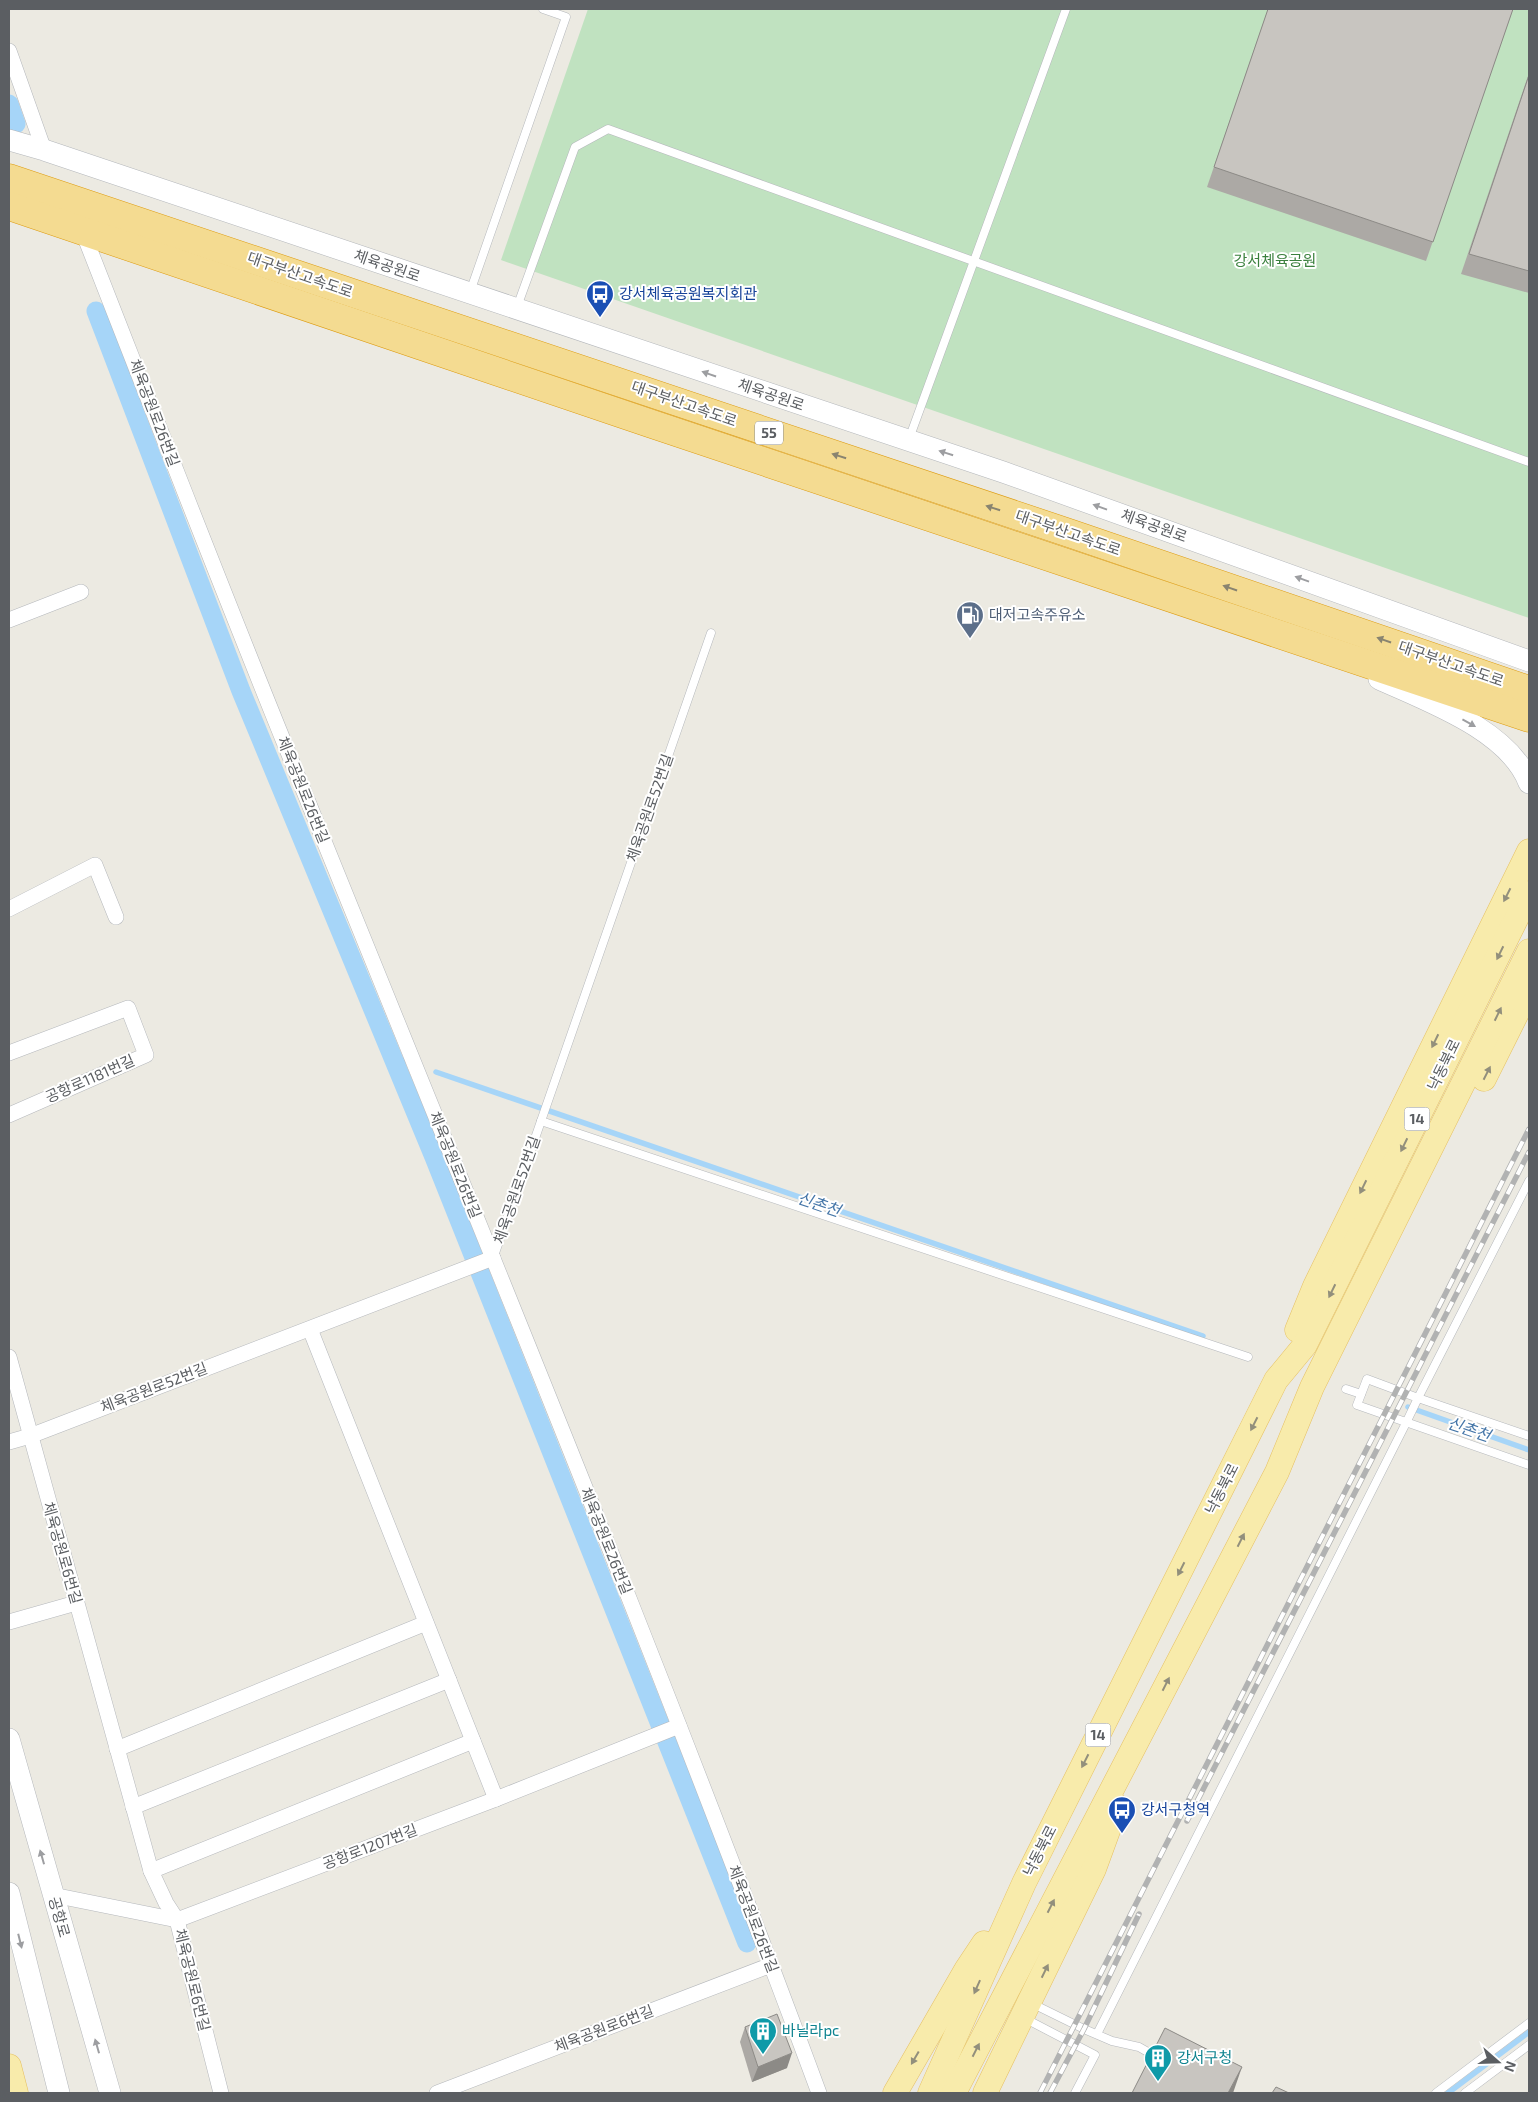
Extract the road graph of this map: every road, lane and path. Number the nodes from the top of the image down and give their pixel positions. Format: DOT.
graph roads {
  1 [pos="543,9"];
  2 [pos="1066,9"];
  3 [pos="567,13"];
  4 [pos="9,51"];
  5 [pos="9,140"];
  6 [pos="44,150"];
  7 [pos="9,178"];
  8 [pos="9,206"];
  9 [pos="9,213"];
  10 [pos="86,240"];
  11 [pos="974,260"];
  12 [pos="470,293"];
  13 [pos="516,309"];
  14 [pos="908,441"];
  15 [pos="1529,462"];
  16 [pos="1333,590"];
  17 [pos="81,592"];
  18 [pos="9,620"];
  19 [pos="711,633"];
  20 [pos="1529,645"];
  21 [pos="1529,661"];
  22 [pos="1362,671"];
  23 [pos="1529,690"];
  24 [pos="1529,718"];
  25 [pos="1529,724"];
  26 [pos="1529,783"];
  27 [pos="1529,851"];
  28 [pos="1529,894"];
  29 [pos="9,909"];
  30 [pos="116,917"];
  31 [pos="1529,951"];
  32 [pos="1529,989"];
  33 [pos="9,1053"];
  34 [pos="9,1115"];
  35 [pos="541,1121"];
  36 [pos="1529,1180"];
  37 [pos="493,1258"];
  38 [pos="310,1329"];
  39 [pos="9,1357"];
  40 [pos="1248,1357"];
  41 [pos="1276,1380"];
  42 [pos="1346,1389"];
  43 [pos="1361,1394"];
  44 [pos="1418,1398"];
  45 [pos="1406,1423"];
  46 [pos="30,1436"];
  47 [pos="1529,1436"];
  48 [pos="9,1442"];
  49 [pos="1529,1466"];
  50 [pos="1277,1472"];
  51 [pos="76,1603"];
  52 [pos="9,1622"];
  53 [pos="426,1623"];
  54 [pos="449,1680"];
  55 [pos="1153,1710"];
  56 [pos="679,1726"];
  57 [pos="9,1740"];
  58 [pos="473,1741"];
  59 [pos="117,1748"];
  60 [pos="496,1799"];
  61 [pos="134,1807"];
  62 [pos="151,1872"];
  63 [pos="1024,1883"];
  64 [pos="9,1893"];
  65 [pos="53,1895"];
  66 [pos="177,1920"];
  67 [pos="771,1965"];
  68 [pos="1026,2010"];
  69 [pos="1529,2024"];
  70 [pos="1096,2034"];
  71 [pos="1529,2045"];
  72 [pos="9,2066"];
  73 [pos="1171,2066"];
  74 [pos="16,2093"];
  75 [pos="59,2093"];
  76 [pos="110,2093"];
  77 [pos="221,2093"];
  78 [pos="437,2093"];
  79 [pos="818,2093"];
  80 [pos="895,2093"];
  81 [pos="930,2093"];
  82 [pos="954,2093"];
  83 [pos="985,2093"];
  84 [pos="1075,2093"];
  85 [pos="1436,2093"];
  86 [pos="1465,2093"];
  1 -- 3 [label="lane"];
  2 -- 11 [label="lane"];
  3 -- 12 [label="lane"];
  4 -- 6 [label="street"];
  5 -- 6 [label="main road, 체육공원로"];
  6 -- 12 [label="main road, 체육공원로"];
  23 -- 7 [label="highway, 대구부산고속도로 / 55, one-way"];
  8 -- 24 [label="highway, 대구부산고속도로 / 55"];
  9 -- 10 [label="main road"];
  10 -- 22 [label="main road"];
  10 -- 37 [label="street, 체육공원로26번길"];
  11 -- 13 [label="lane"];
  11 -- 14 [label="lane"];
  11 -- 15 [label="lane"];
  12 -- 13 [label="main road, 체육공원로"];
  14 -- 13 [label="main road, 체육공원로, one-way"];
  16 -- 14 [label="main road, 체육공원로, one-way"];
  16 -- 20 [label="main road"];
  16 -- 21 [label="main road, 체육공원로"];
  17 -- 18 [label="street"];
  19 -- 35 [label="lane, 체육공원로52번길"];
  22 -- 25 [label="main road"];
  22 -- 26 [label="main road, one-way"];
  27 -- 41 [label="main road, one-way"];
  28 -- 41 [label="main road, 낙동북로 / 14, one-way"];
  29 -- 30 [label="street"];
  50 -- 31 [label="main road, 낙동북로 / 14, one-way"];
  50 -- 32 [label="main road, one-way"];
  33 -- 34 [label="street, 공항로1181번길"];
  35 -- 37 [label="lane, 체육공원로52번길"];
  35 -- 40 [label="lane"];
  36 -- 44 [label="lane"];
  37 -- 38 [label="street, 체육공원로52번길"];
  37 -- 56 [label="street, 체육공원로26번길"];
  38 -- 46 [label="street, 체육공원로52번길"];
  38 -- 53 [label="street"];
  39 -- 46 [label="street, 체육공원로6번길"];
  41 -- 63 [label="main road, 낙동북로 / 14, one-way"];
  42 -- 43 [label="lane"];
  43 -- 44 [label="lane"];
  43 -- 45 [label="lane"];
  44 -- 45 [label="lane"];
  44 -- 47 [label="lane"];
  45 -- 49 [label="lane"];
  45 -- 70 [label="lane"];
  46 -- 48 [label="street, 체육공원로52번길"];
  46 -- 51 [label="street, 체육공원로6번길"];
  55 -- 50 [label="main road, 낙동북로 / 14, one-way"];
  51 -- 52 [label="street"];
  51 -- 59 [label="street, 체육공원로6번길"];
  53 -- 54 [label="street"];
  53 -- 59 [label="street"];
  54 -- 58 [label="street"];
  54 -- 61 [label="street"];
  68 -- 55 [label="main road, one-way"];
  82 -- 55 [label="main road, 낙동북로 / 14, one-way"];
  56 -- 60 [label="street, 공항로1207번길"];
  56 -- 67 [label="street, 체육공원로26번길"];
  65 -- 57 [label="main road, 공항로, one-way"];
  58 -- 60 [label="street"];
  58 -- 62 [label="street"];
  59 -- 61 [label="street, 체육공원로6번길"];
  60 -- 66 [label="street, 공항로1207번길"];
  61 -- 62 [label="street, 체육공원로6번길"];
  62 -- 66 [label="street, 체육공원로6번길"];
  63 -- 80 [label="main road, one-way"];
  63 -- 81 [label="main road, 낙동북로 / 14, one-way"];
  64 -- 75 [label="main road, one-way"];
  65 -- 66 [label="street"];
  76 -- 65 [label="main road, 공항로, one-way"];
  66 -- 77 [label="street, 체육공원로6번길"];
  67 -- 78 [label="street, 체육공원로6번길"];
  67 -- 79 [label="street, 체육공원로26번길"];
  68 -- 70 [label="lane"];
  68 -- 83 [label="main road"];
  68 -- 84 [label="lane"];
  69 -- 85 [label="lane"];
  70 -- 73 [label="lane"];
  71 -- 86 [label="lane"];
  72 -- 74 [label="main road"];
}
